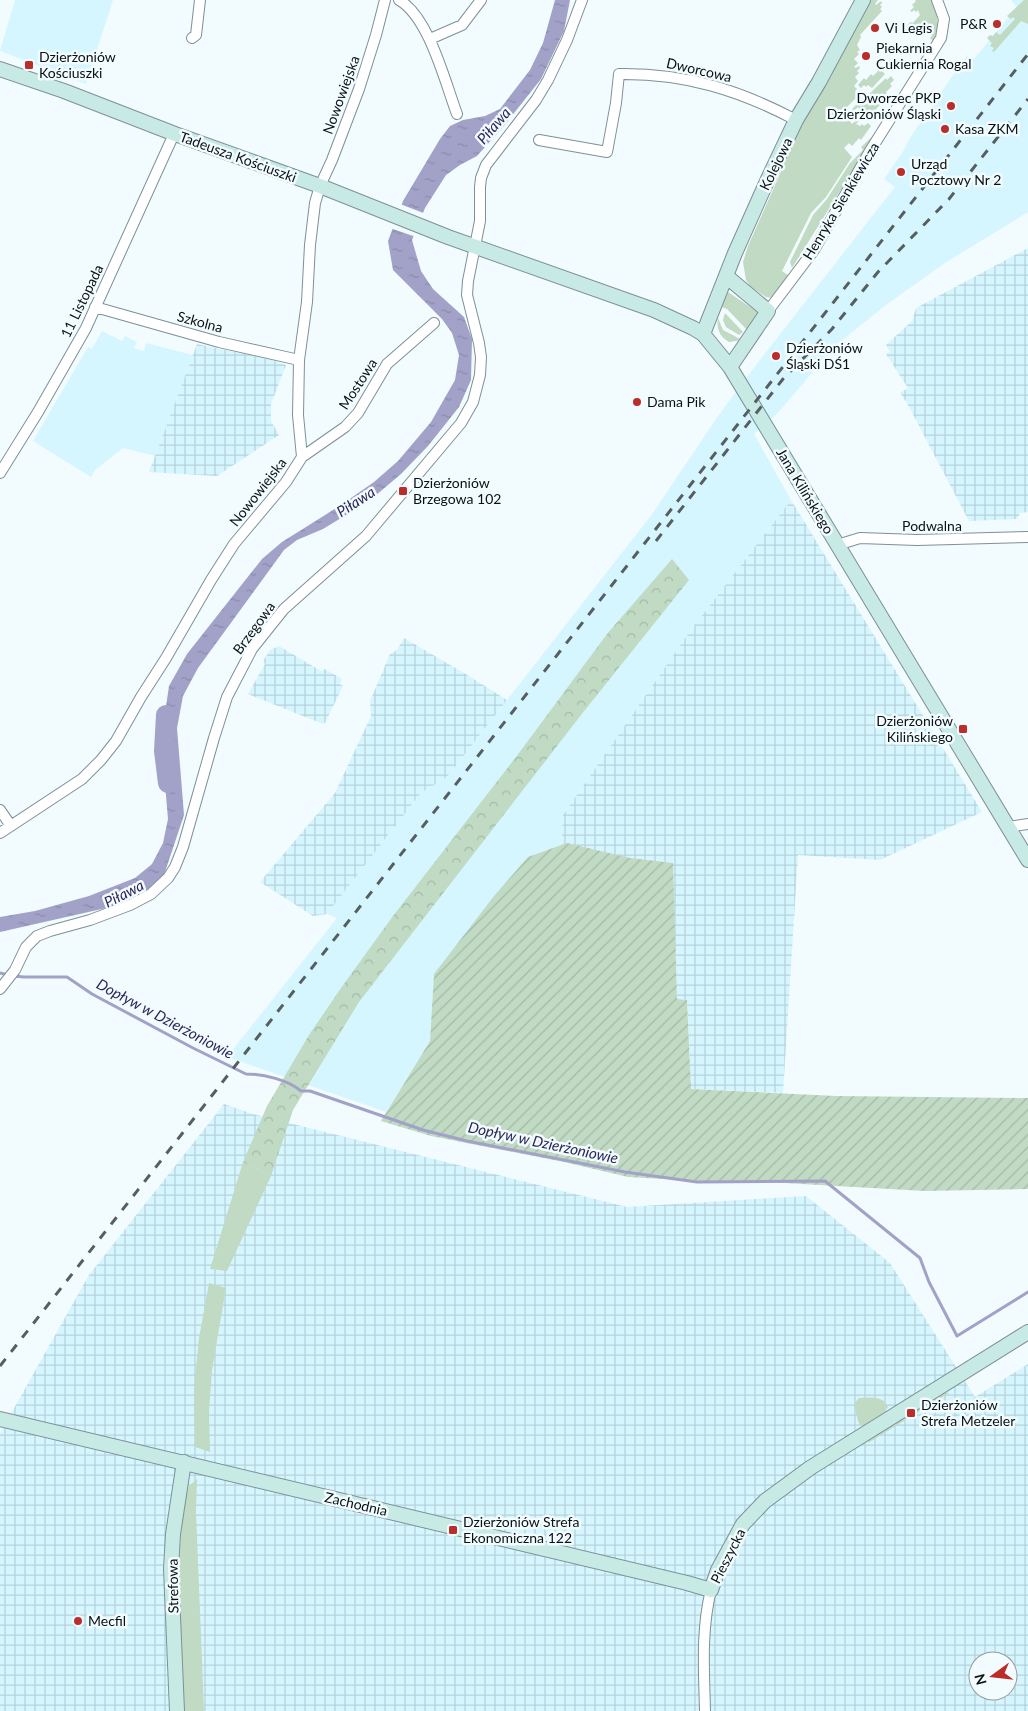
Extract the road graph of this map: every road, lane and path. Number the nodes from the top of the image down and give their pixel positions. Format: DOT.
graph roads {
  1 [pos="200,0"];
  2 [pos="385,0"];
  3 [pos="399,0"];
  4 [pos="481,0"];
  5 [pos="582,0"];
  6 [pos="863,0"];
  7 [pos="937,0"];
  8 [pos="192,38"];
  9 [pos="430,39"];
  10 [pos="0,69"];
  11 [pos="457,114"];
  12 [pos="796,120"];
  13 [pos="174,134"];
  14 [pos="539,140"];
  15 [pos="320,186"];
  16 [pos="476,247"];
  17 [pos="726,276"];
  18 [pos="95,307"];
  19 [pos="768,311"];
  20 [pos="434,323"];
  21 [pos="703,334"];
  22 [pos="299,360"];
  23 [pos="730,367"];
  24 [pos="302,457"];
  25 [pos="0,473"];
  26 [pos="1028,537"];
  27 [pos="837,546"];
  28 [pos="0,810"];
  29 [pos="1028,824"];
  30 [pos="11,826"];
  31 [pos="1008,826"];
  32 [pos="0,833"];
  33 [pos="1028,860"];
  34 [pos="0,989"];
  35 [pos="1028,1332"];
  36 [pos="0,1419"];
  37 [pos="184,1462"];
  38 [pos="711,1590"];
  39 [pos="177,1711"];
  40 [pos="705,1711"];
  1 -- 8 [label="street"];
  2 -- 15 [label="street, Nowowiejska"];
  3 -- 9 [label="street"];
  4 -- 9 [label="street"];
  5 -- 16 [label="street, Brzegowa"];
  6 -- 12 [label="street, Kolejowa"];
  7 -- 19 [label="street, Henryka Sienkiewicza"];
  9 -- 11 [label="street"];
  10 -- 13 [label="street, Tadeusza Kościuszki"];
  12 -- 14 [label="street, Dworcowa"];
  12 -- 17 [label="street, Kolejowa"];
  13 -- 15 [label="street, Tadeusza Kościuszki"];
  13 -- 18 [label="street, 11 Listopada"];
  15 -- 16 [label="street, Tadeusza Kościuszki"];
  15 -- 22 [label="street, Nowowiejska"];
  16 -- 21 [label="street, Jana Kilińskiego"];
  16 -- 34 [label="street, Brzegowa"];
  17 -- 19 [label="street"];
  17 -- 21 [label="street, Kolejowa"];
  18 -- 22 [label="street, Szkolna"];
  18 -- 25 [label="street, 11 Listopada"];
  19 -- 23 [label="street, Henryka Sienkiewicza"];
  20 -- 24 [label="street, Mostowa"];
  21 -- 23 [label="street, Jana Kilińskiego"];
  22 -- 24 [label="street, Nowowiejska"];
  23 -- 27 [label="street, Jana Kilińskiego"];
  24 -- 30 [label="street, Nowowiejska"];
  26 -- 27 [label="street, Podwalna"];
  27 -- 31 [label="street, Jana Kilińskiego"];
  28 -- 30 [label="street"];
  29 -- 31 [label="street"];
  30 -- 32 [label="street, Nowowiejska"];
  31 -- 33 [label="street, Jana Kilińskiego"];
  35 -- 38 [label="street, Pieszycka"];
  36 -- 37 [label="street, Zachodnia"];
  37 -- 38 [label="street, Zachodnia"];
  37 -- 39 [label="street, Strefowa"];
  38 -- 40 [label="street, Pieszycka"];
}
